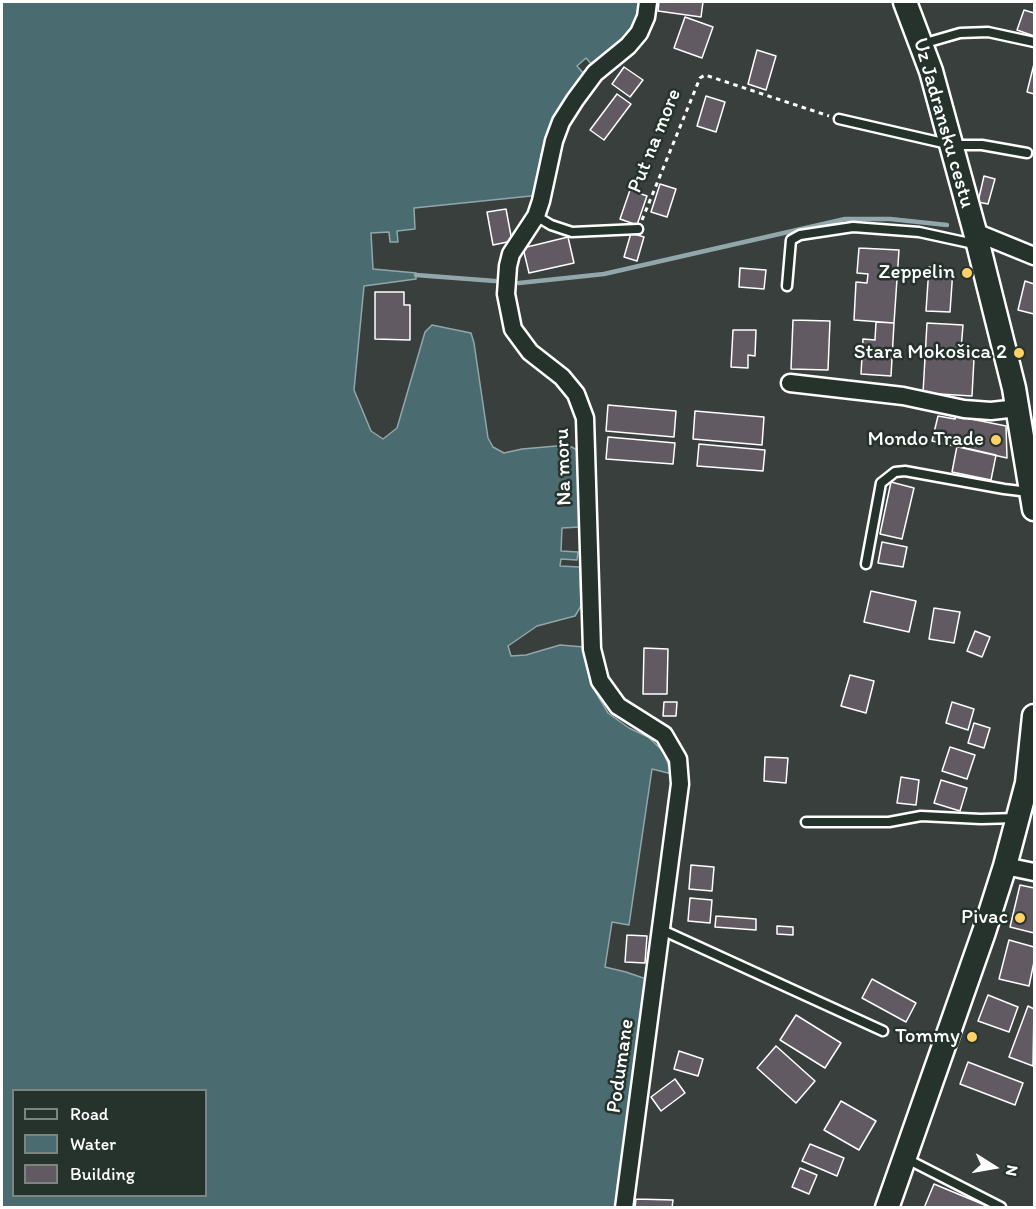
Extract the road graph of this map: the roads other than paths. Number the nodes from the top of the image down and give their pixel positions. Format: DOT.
graph roads {
  1 [pos="648,2"];
  2 [pos="905,2"];
  3 [pos="1035,42"];
  4 [pos="921,44"];
  5 [pos="839,119"];
  6 [pos="952,145"];
  7 [pos="1027,153"];
  8 [pos="536,216"];
  9 [pos="638,229"];
  10 [pos="976,238"];
  11 [pos="1035,256"];
  12 [pos="787,286"];
  13 [pos="790,383"];
  14 [pos="1018,408"];
  15 [pos="1034,498"];
  16 [pos="866,564"];
  17 [pos="1035,716"];
  18 [pos="1025,806"];
  19 [pos="807,822"];
  20 [pos="1005,866"];
  21 [pos="1035,872"];
  22 [pos="662,930"];
  23 [pos="883,1031"];
  24 [pos="904,1157"];
  25 [pos="1001,1207"];
  26 [pos="624,1208"];
  27 [pos="887,1208"];
  1 -- 8 [label="street, Na moru"];
  2 -- 4 [label="main road, Uz Jadransku cestu"];
  3 -- 4 [label="lane"];
  4 -- 6 [label="main road, Uz Jadransku cestu"];
  5 -- 6 [label="lane"];
  6 -- 7 [label="lane"];
  6 -- 10 [label="main road, Uz Jadransku cestu"];
  8 -- 9 [label="lane"];
  8 -- 22 [label="street, Na moru"];
  10 -- 11 [label="street"];
  10 -- 12 [label="lane, Uz Jadransku cestu"];
  10 -- 14 [label="main road, Uz Jadransku cestu"];
  13 -- 14 [label="street"];
  14 -- 15 [label="main road, Uz Jadransku cestu"];
  15 -- 16 [label="lane"];
  17 -- 18 [label="main road"];
  18 -- 19 [label="lane"];
  18 -- 20 [label="main road"];
  20 -- 21 [label="street"];
  20 -- 24 [label="main road"];
  22 -- 23 [label="lane"];
  22 -- 26 [label="street, Podumane"];
  24 -- 25 [label="lane"];
  24 -- 27 [label="main road"];
}
